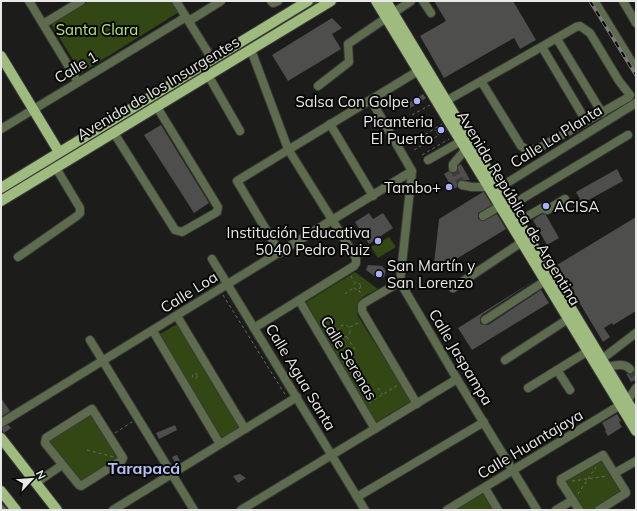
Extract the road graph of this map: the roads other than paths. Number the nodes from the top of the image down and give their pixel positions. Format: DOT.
graph roads {
  1 [pos="28,1"];
  2 [pos="81,1"];
  3 [pos="176,1"];
  4 [pos="221,1"];
  5 [pos="271,1"];
  6 [pos="278,1"];
  7 [pos="308,1"];
  8 [pos="331,1"];
  9 [pos="376,1"];
  10 [pos="386,1"];
  11 [pos="410,1"];
  12 [pos="422,1"];
  13 [pos="623,1"];
  14 [pos="597,2"];
  15 [pos="431,13"];
  16 [pos="390,16"];
  17 [pos="188,19"];
  18 [pos="636,23"];
  19 [pos="43,24"];
  20 [pos="556,39"];
  21 [pos="542,47"];
  22 [pos="251,50"];
  23 [pos="1,56"];
  24 [pos="212,59"];
  25 [pos="1,68"];
  26 [pos="422,69"];
  27 [pos="636,69"];
  28 [pos="208,75"];
  29 [pos="482,81"];
  30 [pos="78,82"];
  31 [pos="318,86"];
  32 [pos="371,100"];
  33 [pos="441,101"];
  34 [pos="636,103"];
  35 [pos="156,107"];
  36 [pos="31,111"];
  37 [pos="602,113"];
  38 [pos="586,121"];
  39 [pos="330,124"];
  40 [pos="1,129"];
  41 [pos="240,131"];
  42 [pos="114,133"];
  43 [pos="459,135"];
  44 [pos="628,135"];
  45 [pos="288,149"];
  46 [pos="57,154"];
  47 [pos="425,157"];
  48 [pos="56,168"];
  49 [pos="453,168"];
  50 [pos="412,171"];
  51 [pos="462,185"];
  52 [pos="1,188"];
  53 [pos="493,189"];
  54 [pos="373,196"];
  55 [pos="565,199"];
  56 [pos="1,202"];
  57 [pos="505,206"];
  58 [pos="483,216"];
  59 [pos="332,221"];
  60 [pos="519,221"];
  61 [pos="522,242"];
  62 [pos="280,253"];
  63 [pos="18,256"];
  64 [pos="212,259"];
  65 [pos="545,281"];
  66 [pos="400,282"];
  67 [pos="228,285"];
  68 [pos="453,288"];
  69 [pos="299,300"];
  70 [pos="177,316"];
  71 [pos="568,319"];
  72 [pos="485,320"];
  73 [pos="254,328"];
  74 [pos="153,331"];
  75 [pos="636,333"];
  76 [pos="90,340"];
  77 [pos="588,351"];
  78 [pos="505,360"];
  79 [pos="103,361"];
  80 [pos="601,363"];
  81 [pos="630,369"];
  82 [pos="557,370"];
  83 [pos="457,379"];
  84 [pos="528,388"];
  85 [pos="636,388"];
  86 [pos="570,390"];
  87 [pos="293,400"];
  88 [pos="624,403"];
  89 [pos="417,404"];
  90 [pos="636,416"];
  91 [pos="484,422"];
  92 [pos="1,423"];
  93 [pos="245,429"];
  94 [pos="375,429"];
  95 [pos="636,431"];
  96 [pos="1,438"];
  97 [pos="220,444"];
  98 [pos="332,455"];
  99 [pos="636,461"];
  100 [pos="62,465"];
  101 [pos="514,470"];
  102 [pos="615,473"];
  103 [pos="172,474"];
  104 [pos="36,484"];
  105 [pos="484,488"];
  106 [pos="1,491"];
  107 [pos="357,497"];
  108 [pos="573,500"];
  109 [pos="16,510"];
  110 [pos="56,510"];
  111 [pos="114,510"];
  112 [pos="194,510"];
  113 [pos="241,510"];
  114 [pos="365,510"];
  115 [pos="447,510"];
  116 [pos="498,510"];
  117 [pos="538,510"];
  118 [pos="556,510"];
  119 [pos="579,510"];
  120 [pos="599,510"];
  1 -- 19 [label="street"];
  2 -- 19 [label="street"];
  3 -- 17 [label="street"];
  4 -- 17 [label="street, Calle 1"];
  5 -- 6 [label="street"];
  7 -- 24 [label="main road, Avenida de los Insurgentes"];
  8 -- 22 [label="main road, Avenida de los Insurgentes"];
  9 -- 16 [label="main road, Avenida República de Argentina"];
  10 -- 16 [label="main road, Avenida República de Argentina"];
  11 -- 16 [label="street"];
  12 -- 15 [label="street"];
  13 -- 18 [label="street"];
  14 -- 27 [label="street"];
  16 -- 26 [label="main road, Avenida República de Argentina"];
  16 -- 31 [label="street"];
  17 -- 24 [label="street"];
  17 -- 30 [label="street, Calle 1"];
  19 -- 30 [label="street"];
  20 -- 21 [label="street"];
  20 -- 37 [label="street"];
  20 -- 37 [label="street"];
  21 -- 29 [label="street"];
  21 -- 38 [label="street"];
  22 -- 28 [label="main road, Avenida de los Insurgentes"];
  22 -- 45 [label="street"];
  23 -- 36 [label="main road"];
  24 -- 46 [label="main road, Avenida de los Insurgentes"];
  25 -- 36 [label="main road"];
  26 -- 32 [label="street"];
  26 -- 33 [label="main road, Avenida República de Argentina"];
  28 -- 35 [label="main road, Avenida de los Insurgentes"];
  28 -- 41 [label="street"];
  29 -- 33 [label="street"];
  29 -- 38 [label="street"];
  30 -- 36 [label="street, Calle 1"];
  32 -- 39 [label="street"];
  32 -- 50 [label="street"];
  33 -- 43 [label="main road, Avenida República de Argentina"];
  33 -- 43 [label="main road, Avenida República de Argentina"];
  34 -- 53 [label="street, Calle La Planta"];
  35 -- 42 [label="main road, Avenida de los Insurgentes"];
  35 -- 42 [label="street"];
  36 -- 40 [label="street, Calle 1"];
  36 -- 46 [label="main road"];
  37 -- 38 [label="street"];
  39 -- 45 [label="street"];
  39 -- 54 [label="street"];
  42 -- 48 [label="main road, Avenida de los Insurgentes"];
  43 -- 47 [label="street"];
  43 -- 49 [label="street"];
  43 -- 53 [label="main road, Avenida República de Argentina"];
  44 -- 57 [label="street"];
  45 -- 59 [label="street"];
  45 -- 62 [label="street"];
  46 -- 52 [label="main road, Avenida de los Insurgentes"];
  48 -- 56 [label="main road, Avenida de los Insurgentes"];
  48 -- 63 [label="street"];
  50 -- 54 [label="street, Calle Loa"];
  50 -- 66 [label="street"];
  51 -- 53 [label="street"];
  53 -- 57 [label="main road, Avenida República de Argentina"];
  54 -- 59 [label="street, Calle Loa"];
  55 -- 60 [label="street"];
  57 -- 58 [label="street"];
  57 -- 60 [label="main road, Avenida República de Argentina"];
  57 -- 61 [label="main road, Avenida República de Argentina"];
  59 -- 62 [label="street, Calle Loa"];
  59 -- 69 [label="street"];
  60 -- 80 [label="main road, Avenida República de Argentina"];
  61 -- 65 [label="main road, Avenida República de Argentina"];
  61 -- 68 [label="street"];
  62 -- 67 [label="street, Calle Loa"];
  64 -- 67 [label="street, Calle Agua Santa"];
  65 -- 71 [label="main road, Avenida República de Argentina"];
  65 -- 72 [label="street"];
  66 -- 83 [label="street, Calle Jaspampa"];
  66 -- 89 [label="street"];
  67 -- 70 [label="street, Calle Loa"];
  67 -- 73 [label="street, Calle Agua Santa"];
  69 -- 73 [label="street"];
  69 -- 94 [label="street, Calle Serenas"];
  70 -- 74 [label="street, Calle Loa"];
  70 -- 93 [label="street"];
  71 -- 77 [label="main road, Avenida República de Argentina"];
  71 -- 78 [label="street"];
  73 -- 87 [label="street, Calle Agua Santa"];
  74 -- 79 [label="street, Calle Loa"];
  74 -- 97 [label="street"];
  75 -- 80 [label="street"];
  76 -- 79 [label="street"];
  77 -- 80 [label="main road, Avenida República de Argentina"];
  77 -- 82 [label="street"];
  79 -- 92 [label="street, Calle Loa"];
  79 -- 103 [label="street"];
  80 -- 81 [label="street"];
  80 -- 88 [label="main road, Avenida República de Argentina"];
  82 -- 84 [label="street"];
  82 -- 86 [label="street"];
  83 -- 89 [label="street"];
  83 -- 91 [label="street, Calle Jaspampa"];
  85 -- 88 [label="street"];
  87 -- 93 [label="street"];
  87 -- 98 [label="street, Calle Agua Santa"];
  88 -- 90 [label="main road, Avenida República de Argentina"];
  88 -- 95 [label="main road, Avenida República de Argentina"];
  88 -- 101 [label="street, Calle Huantajaya"];
  89 -- 94 [label="street"];
  91 -- 101 [label="street, Calle Jaspampa"];
  91 -- 107 [label="street"];
  93 -- 97 [label="street"];
  94 -- 98 [label="street"];
  96 -- 104 [label="main road"];
  97 -- 103 [label="street"];
  98 -- 107 [label="street, Calle Agua Santa"];
  98 -- 113 [label="street"];
  99 -- 102 [label="street"];
  100 -- 100 [label="street"];
  100 -- 104 [label="street"];
  101 -- 105 [label="street, Calle Huantajaya"];
  101 -- 117 [label="street, Calle Jaspampa"];
  102 -- 108 [label="street"];
  102 -- 120 [label="street"];
  103 -- 111 [label="street"];
  103 -- 112 [label="street"];
  104 -- 110 [label="main road"];
  105 -- 115 [label="street, Calle Huantajaya"];
  105 -- 116 [label="street"];
  106 -- 109 [label="main road"];
  107 -- 114 [label="street, Calle Agua Santa"];
  108 -- 118 [label="street"];
  108 -- 119 [label="street"];
}
